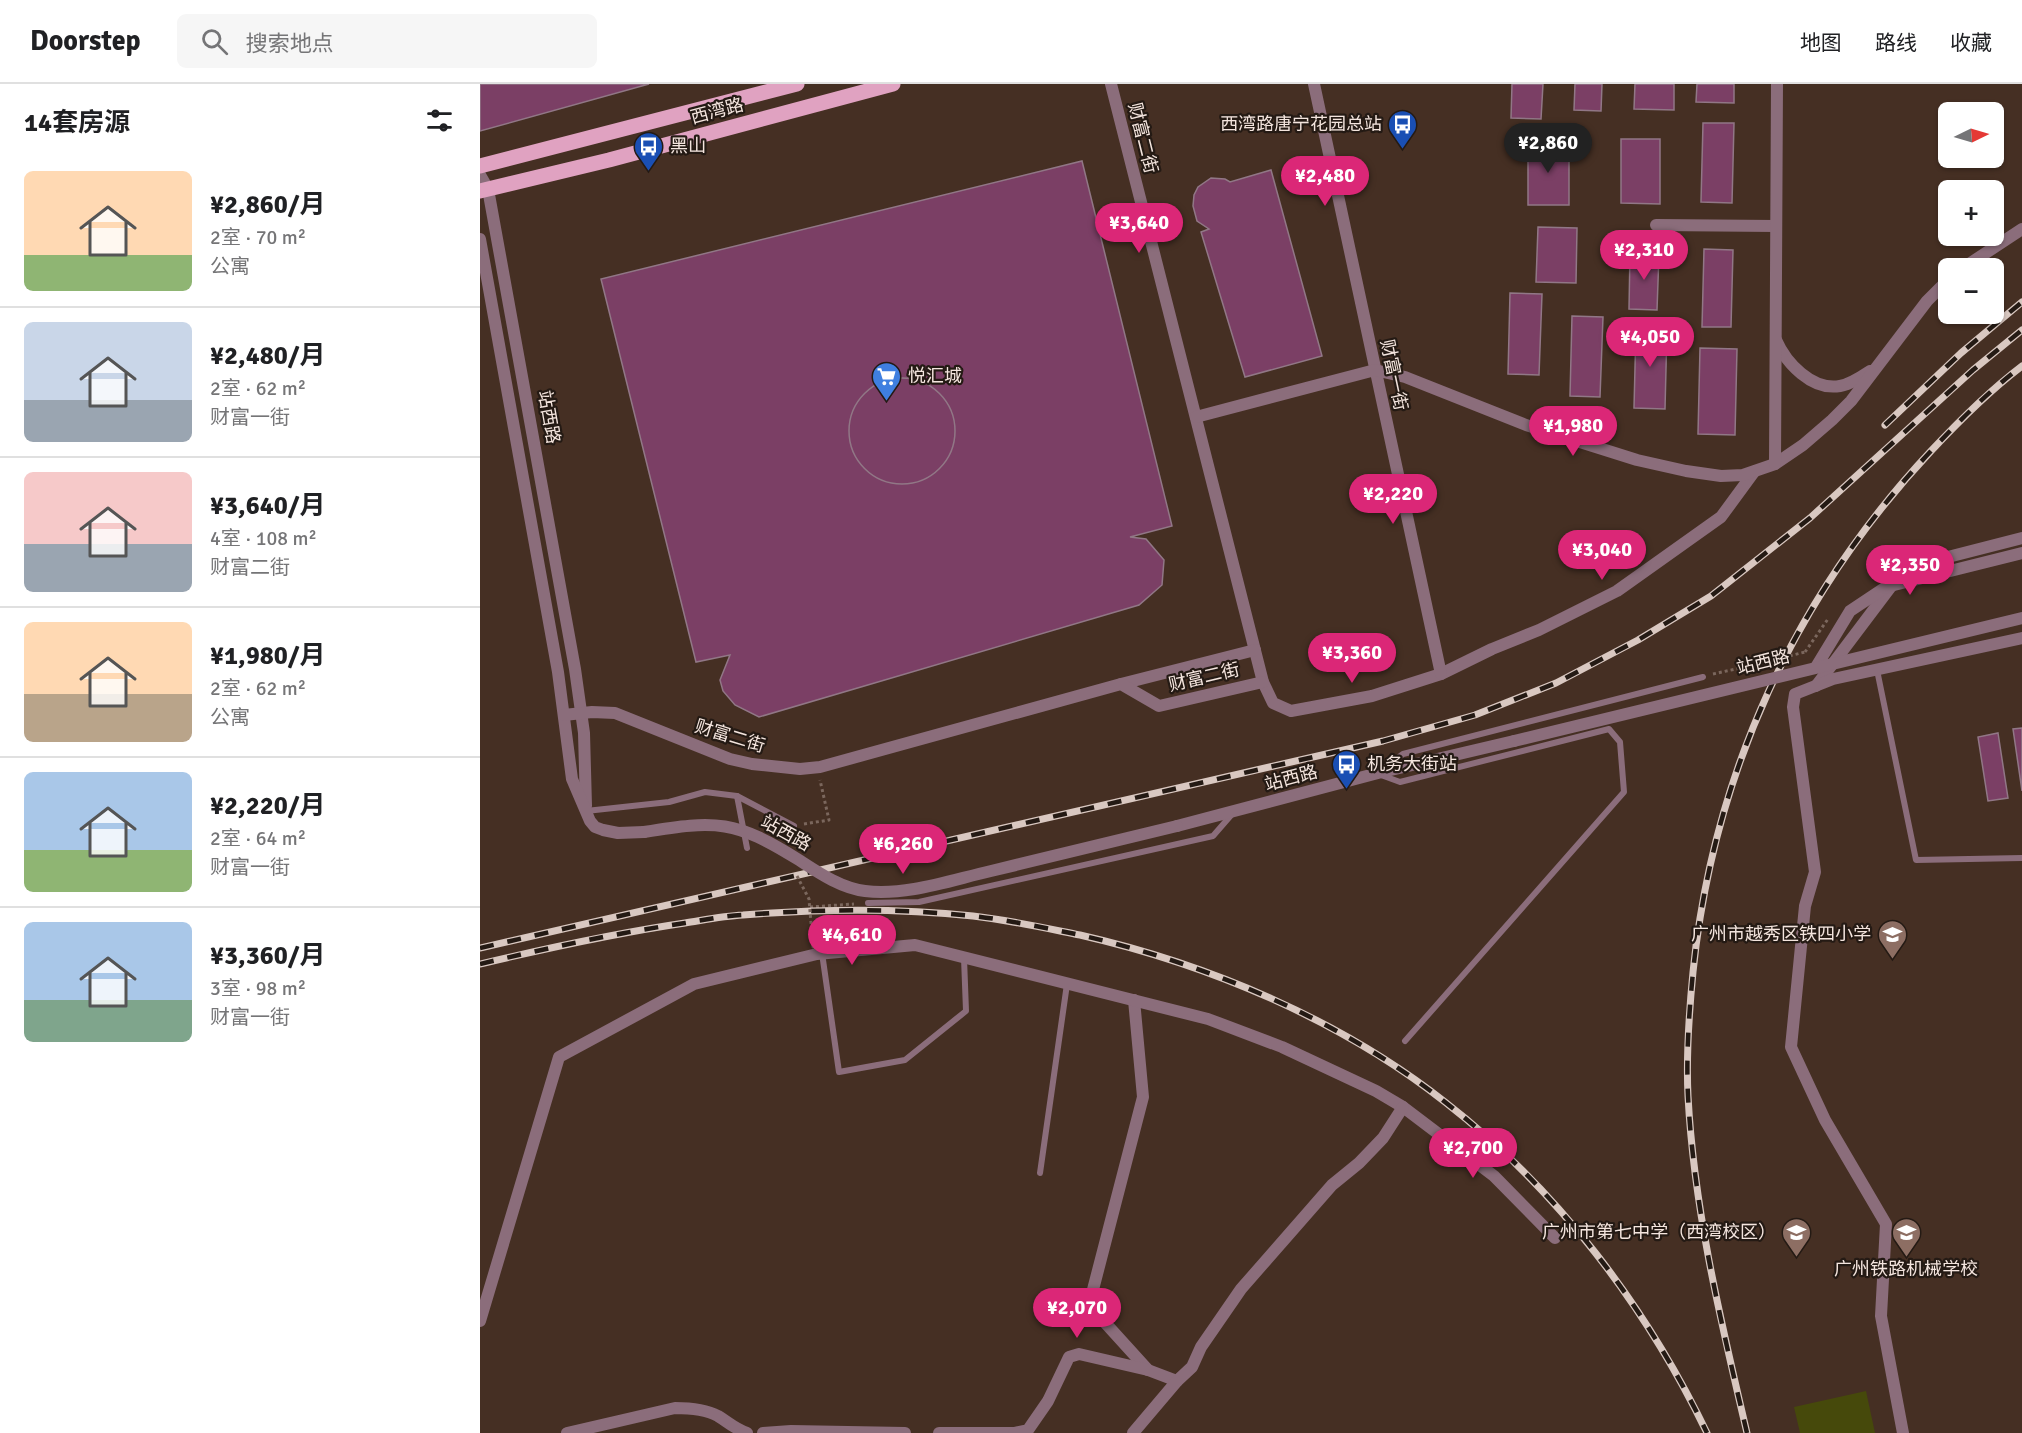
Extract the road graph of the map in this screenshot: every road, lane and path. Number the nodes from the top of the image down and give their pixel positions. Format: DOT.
graph roads {
  1 [pos="797,84"];
  2 [pos="893,84"];
  3 [pos="1111,84"];
  4 [pos="1314,84"];
  5 [pos="1777,84"];
  6 [pos="756,89"];
  7 [pos="480,166"];
  8 [pos="480,175"];
  9 [pos="484,190"];
  10 [pos="1656,225"];
  11 [pos="1776,226"];
  12 [pos="2022,229"];
  13 [pos="480,239"];
  14 [pos="1978,258"];
  15 [pos="1938,290"];
  16 [pos="1775,336"];
  17 [pos="1878,366"];
  18 [pos="1374,370"];
  19 [pos="1196,417"];
  20 [pos="1775,464"];
  21 [pos="1754,472"];
  22 [pos="2022,537"];
  23 [pos="2022,553"];
  24 [pos="2022,618"];
  25 [pos="2022,638"];
  26 [pos="1255,650"];
  27 [pos="1805,652"];
  28 [pos="1816,668"];
  29 [pos="1877,669"];
  30 [pos="1441,674"];
  31 [pos="1702,677"];
  32 [pos="1263,682"];
  33 [pos="1121,684"];
  34 [pos="1814,688"];
  35 [pos="582,713"];
  36 [pos="564,715"];
  37 [pos="817,767"];
  38 [pos="1378,773"];
  39 [pos="737,796"];
  40 [pos="586,811"];
  41 [pos="1233,812"];
  42 [pos="794,826"];
  43 [pos="747,848"];
  44 [pos="2022,858"];
  45 [pos="797,875"];
  46 [pos="868,903"];
  47 [pos="810,907"];
  48 [pos="832,941"];
  49 [pos="822,953"];
  50 [pos="964,957"];
  51 [pos="1067,983"];
  52 [pos="1134,1000"];
  53 [pos="1405,1041"];
  54 [pos="1403,1107"];
  55 [pos="1040,1173"];
  56 [pos="1555,1238"];
  57 [pos="480,1321"];
  58 [pos="1148,1370"];
  59 [pos="1177,1382"];
  60 [pos="717,1415"];
  61 [pos="567,1433"];
  62 [pos="721,1433"];
  63 [pos="747,1433"];
  64 [pos="764,1433"];
  65 [pos="905,1433"];
  66 [pos="939,1433"];
  67 [pos="1014,1433"];
  68 [pos="1133,1433"];
  69 [pos="1903,1433"];
  1 -- 6 [label="main road, 西湾路"];
  2 -- 9 [label="main road, 西湾路"];
  3 -- 19 [label="street, 财富二街"];
  4 -- 18 [label="street, 财富一街"];
  5 -- 11 [label="street"];
  6 -- 7 [label="main road, 西湾路"];
  8 -- 9 [label="street, 站西路"];
  9 -- 35 [label="street, 站西路"];
  10 -- 11 [label="street"];
  11 -- 16 [label="street"];
  12 -- 14 [label="street"];
  13 -- 36 [label="street, 站西路"];
  15 -- 17 [label="street"];
  16 -- 17 [label="street"];
  16 -- 20 [label="street"];
  17 -- 20 [label="street"];
  18 -- 19 [label="street"];
  18 -- 21 [label="street"];
  18 -- 30 [label="street, 财富一街"];
  19 -- 26 [label="street, 财富二街"];
  20 -- 21 [label="street"];
  21 -- 30 [label="street"];
  22 -- 34 [label="street"];
  23 -- 28 [label="street, bridge"];
  24 -- 28 [label="street, 站西路, bridge"];
  25 -- 29 [label="street"];
  26 -- 32 [label="street, 财富二街"];
  26 -- 33 [label="street"];
  27 -- 31 [label="path, bridge"];
  28 -- 38 [label="street, 站西路, bridge"];
  29 -- 34 [label="street"];
  29 -- 44 [label="lane"];
  30 -- 32 [label="street"];
  31 -- 38 [label="lane"];
  32 -- 33 [label="street, 财富二街"];
  33 -- 37 [label="street, 财富二街"];
  34 -- 69 [label="street"];
  35 -- 36 [label="street, 财富二街"];
  35 -- 37 [label="street, 财富二街"];
  35 -- 40 [label="street, 站西路"];
  36 -- 40 [label="street, 站西路"];
  37 -- 42 [label="path"];
  38 -- 41 [label="street, 站西路"];
  38 -- 53 [label="lane"];
  39 -- 40 [label="lane"];
  39 -- 42 [label="lane"];
  39 -- 43 [label="lane"];
  40 -- 41 [label="street, 站西路, bridge"];
  41 -- 46 [label="lane"];
  45 -- 47 [label="path, bridge"];
  46 -- 47 [label="path"];
  47 -- 48 [label="path, bridge"];
  49 -- 50 [label="street"];
  49 -- 50 [label="lane"];
  49 -- 57 [label="street"];
  50 -- 51 [label="street"];
  51 -- 52 [label="street"];
  51 -- 55 [label="lane"];
  52 -- 54 [label="street"];
  52 -- 58 [label="street"];
  54 -- 56 [label="street"];
  54 -- 59 [label="street"];
  58 -- 59 [label="street"];
  58 -- 67 [label="street"];
  59 -- 68 [label="street"];
  60 -- 61 [label="street"];
  60 -- 62 [label="street"];
  60 -- 63 [label="street"];
  64 -- 65 [label="street"];
  66 -- 67 [label="street"];
}
